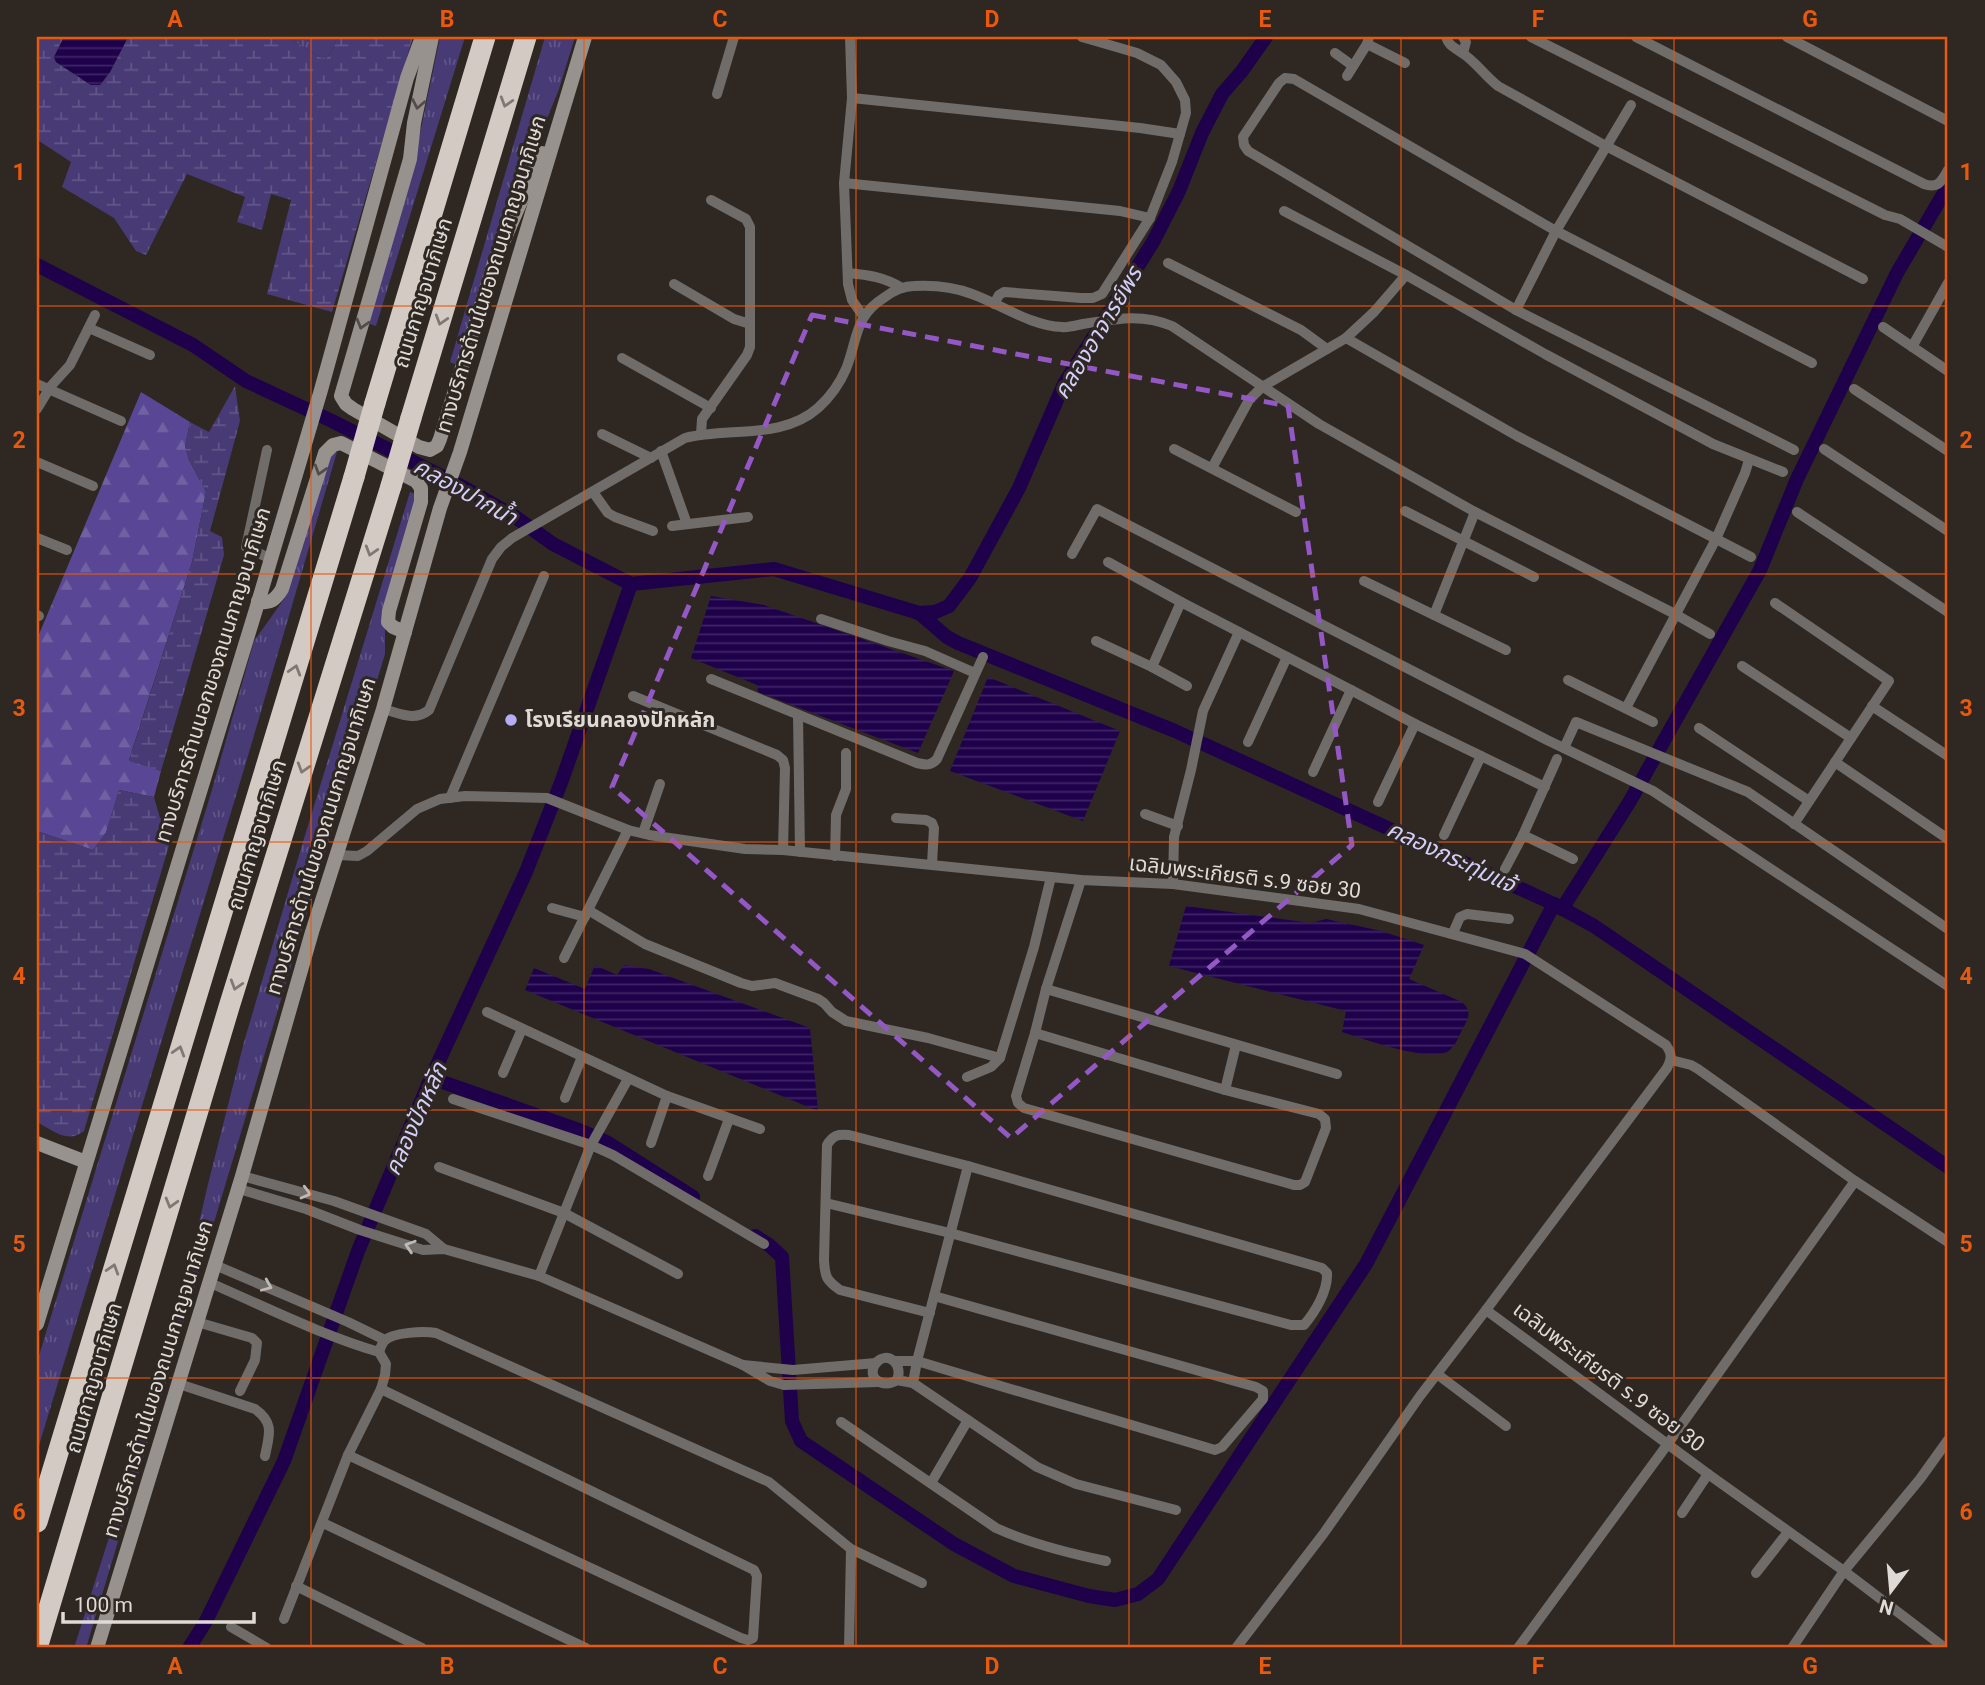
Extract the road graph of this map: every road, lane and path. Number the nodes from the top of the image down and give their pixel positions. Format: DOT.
graph roads {
  1 [pos="422,37"];
  2 [pos="432,37"];
  3 [pos="485,37"];
  4 [pos="526,37"];
  5 [pos="585,37"];
  6 [pos="734,37"];
  7 [pos="850,37"];
  8 [pos="1082,37"];
  9 [pos="1446,37"];
  10 [pos="1463,37"];
  11 [pos="1531,37"];
  12 [pos="1636,37"];
  13 [pos="1787,37"];
  14 [pos="1368,40"];
  15 [pos="1656,41"];
  16 [pos="1335,52"];
  17 [pos="1463,53"];
  18 [pos="1405,64"];
  19 [pos="717,94"];
  20 [pos="852,98"];
  21 [pos="564,103"];
  22 [pos="1631,105"];
  23 [pos="1948,121"];
  24 [pos="1180,134"];
  25 [pos="1606,146"];
  26 [pos="386,153"];
  27 [pos="410,159"];
  28 [pos="1948,170"];
  29 [pos="844,183"];
  30 [pos="711,200"];
  31 [pos="1284,211"];
  32 [pos="1150,218"];
  33 [pos="1556,231"];
  34 [pos="1944,244"];
  35 [pos="1168,263"];
  36 [pos="848,273"];
  37 [pos="1406,275"];
  38 [pos="1863,279"];
  39 [pos="1948,283"];
  40 [pos="674,284"];
  41 [pos="902,288"];
  42 [pos="993,304"];
  43 [pos="1516,310"];
  44 [pos="95,315"];
  45 [pos="863,316"];
  46 [pos="750,324"];
  47 [pos="1883,327"];
  48 [pos="89,328"];
  49 [pos="1346,338"];
  50 [pos="1912,347"];
  51 [pos="1326,349"];
  52 [pos="150,355"];
  53 [pos="622,358"];
  54 [pos="1812,363"];
  55 [pos="1948,370"];
  56 [pos="37,384"];
  57 [pos="1262,387"];
  58 [pos="49,389"];
  59 [pos="1854,389"];
  60 [pos="711,408"];
  61 [pos="37,409"];
  62 [pos="121,421"];
  63 [pos="602,434"];
  64 [pos="701,434"];
  65 [pos="1174,449"];
  66 [pos="1824,449"];
  67 [pos="267,450"];
  68 [pos="1794,450"];
  69 [pos="1948,451"];
  70 [pos="661,452"];
  71 [pos="651,458"];
  72 [pos="1749,460"];
  73 [pos="37,462"];
  74 [pos="1212,468"];
  75 [pos="1783,472"];
  76 [pos="93,486"];
  77 [pos="593,492"];
  78 [pos="1405,511"];
  79 [pos="1296,512"];
  80 [pos="1475,512"];
  81 [pos="1797,513"];
  82 [pos="747,517"];
  83 [pos="687,524"];
  84 [pos="673,526"];
  85 [pos="653,531"];
  86 [pos="1948,531"];
  87 [pos="37,538"];
  88 [pos="1716,539"];
  89 [pos="1463,541"];
  90 [pos="67,550"];
  91 [pos="1072,554"];
  92 [pos="1751,557"];
  93 [pos="271,558"];
  94 [pos="1108,562"];
  95 [pos="544,576"];
  96 [pos="1534,576"];
  97 [pos="1364,581"];
  98 [pos="258,601"];
  99 [pos="1181,602"];
  100 [pos="1775,603"];
  101 [pos="1948,612"];
  102 [pos="1675,614"];
  103 [pos="1434,615"];
  104 [pos="821,619"];
  105 [pos="405,632"];
  106 [pos="1239,632"];
  107 [pos="1710,634"];
  108 [pos="1096,641"];
  109 [pos="1506,650"];
  110 [pos="983,657"];
  111 [pos="1287,657"];
  112 [pos="1742,666"];
  113 [pos="1152,667"];
  114 [pos="975,673"];
  115 [pos="711,679"];
  116 [pos="1568,680"];
  117 [pos="1187,686"];
  118 [pos="1351,690"];
  119 [pos="634,696"];
  120 [pos="1872,705"];
  121 [pos="1626,708"];
  122 [pos="383,709"];
  123 [pos="798,715"];
  124 [pos="1653,722"];
  125 [pos="1415,724"];
  126 [pos="1699,729"];
  127 [pos="1851,738"];
  128 [pos="1248,742"];
  129 [pos="1564,748"];
  130 [pos="846,752"];
  131 [pos="1481,755"];
  132 [pos="1948,756"];
  133 [pos="1557,759"];
  134 [pos="1835,762"];
  135 [pos="1313,772"];
  136 [pos="660,784"];
  137 [pos="1545,787"];
  138 [pos="450,798"];
  139 [pos="1809,801"];
  140 [pos="1378,802"];
  141 [pos="1145,814"];
  142 [pos="896,818"];
  143 [pos="1794,824"];
  144 [pos="1178,826"];
  145 [pos="628,830"];
  146 [pos="643,834"];
  147 [pos="1444,835"];
  148 [pos="1523,835"];
  149 [pos="1948,839"];
  150 [pos="783,850"];
  151 [pos="800,852"];
  152 [pos="337,855"];
  153 [pos="835,856"];
  154 [pos="1573,859"];
  155 [pos="932,864"];
  156 [pos="1505,869"];
  157 [pos="1051,877"];
  158 [pos="1081,880"];
  159 [pos="1172,884"];
  160 [pos="552,908"];
  161 [pos="586,914"];
  162 [pos="1509,919"];
  163 [pos="1948,929"];
  164 [pos="1453,933"];
  165 [pos="564,958"];
  166 [pos="1948,986"];
  167 [pos="1046,989"];
  168 [pos="486,1013"];
  169 [pos="522,1029"];
  170 [pos="1035,1033"];
  171 [pos="1236,1045"];
  172 [pos="583,1057"];
  173 [pos="1000,1058"];
  174 [pos="1671,1060"];
  175 [pos="503,1073"];
  176 [pos="1337,1074"];
  177 [pos="967,1077"];
  178 [pos="628,1079"];
  179 [pos="1225,1090"];
  180 [pos="667,1096"];
  181 [pos="565,1098"];
  182 [pos="453,1099"];
  183 [pos="729,1119"];
  184 [pos="760,1129"];
  185 [pos="37,1143"];
  186 [pos="592,1143"];
  187 [pos="651,1143"];
  188 [pos="86,1162"];
  189 [pos="968,1166"];
  190 [pos="439,1167"];
  191 [pos="708,1176"];
  192 [pos="1855,1181"];
  193 [pos="241,1183"];
  194 [pos="827,1203"];
  195 [pos="564,1213"];
  196 [pos="950,1233"];
  197 [pos="1948,1242"];
  198 [pos="764,1244"];
  199 [pos="444,1249"];
  200 [pos="215,1265"];
  201 [pos="678,1274"];
  202 [pos="539,1276"];
  203 [pos="210,1283"];
  204 [pos="934,1296"];
  205 [pos="1486,1310"];
  206 [pos="930,1313"];
  207 [pos="197,1322"];
  208 [pos="37,1324"];
  209 [pos="385,1340"];
  210 [pos="379,1352"];
  211 [pos="895,1361"];
  212 [pos="917,1361"];
  213 [pos="876,1363"];
  214 [pos="743,1365"];
  215 [pos="1437,1374"];
  216 [pos="897,1380"];
  217 [pos="878,1382"];
  218 [pos="913,1383"];
  219 [pos="179,1384"];
  220 [pos="381,1389"];
  221 [pos="240,1391"];
  222 [pos="968,1420"];
  223 [pos="841,1422"];
  224 [pos="1506,1426"];
  225 [pos="1948,1440"];
  226 [pos="1667,1445"];
  227 [pos="348,1455"];
  228 [pos="265,1456"];
  229 [pos="1708,1474"];
  230 [pos="931,1483"];
  231 [pos="1176,1510"];
  232 [pos="1682,1513"];
  233 [pos="37,1522"];
  234 [pos="323,1523"];
  235 [pos="1788,1531"];
  236 [pos="851,1549"];
  237 [pos="1106,1562"];
  238 [pos="1844,1571"];
  239 [pos="1756,1573"];
  240 [pos="922,1583"];
  241 [pos="296,1586"];
  242 [pos="285,1619"];
  243 [pos="232,1628"];
  244 [pos="37,1648"];
  245 [pos="97,1648"];
  246 [pos="267,1648"];
  247 [pos="422,1648"];
  248 [pos="586,1648"];
  249 [pos="849,1648"];
  250 [pos="1237,1648"];
  251 [pos="1518,1648"];
  252 [pos="1792,1648"];
  253 [pos="1945,1648"];
  1 -- 26 [label="main road, ทางบริการด้านนอกของถนนกาญจนาภิเษก"];
  2 -- 27 [label="main road, one-way"];
  233 -- 3 [label="highway, ถนนกาญจนาภิเษก, one-way, bridge"];
  4 -- 244 [label="highway, ถนนกาญจนาภิเษก, one-way, bridge"];
  5 -- 21 [label="main road, ทางบริการด้านในของถนนกาญจนาภิเษก"];
  6 -- 19 [label="street"];
  7 -- 20 [label="street"];
  8 -- 24 [label="street"];
  9 -- 17 [label="street"];
  10 -- 17 [label="street"];
  11 -- 34 [label="street"];
  12 -- 15 [label="street"];
  13 -- 23 [label="street"];
  14 -- 16 [label="street"];
  14 -- 18 [label="street"];
  15 -- 28 [label="street"];
  17 -- 25 [label="street"];
  20 -- 24 [label="street"];
  20 -- 29 [label="street"];
  27 -- 21 [label="main road, one-way"];
  21 -- 105 [label="main road, ทางบริการด้านในของถนนกาญจนาภิเษก"];
  22 -- 25 [label="street"];
  24 -- 32 [label="street"];
  25 -- 33 [label="street"];
  25 -- 38 [label="street"];
  26 -- 27 [label="main road"];
  26 -- 93 [label="main road, ทางบริการด้านนอกของถนนกาญจนาภิเษก"];
  29 -- 32 [label="street"];
  29 -- 36 [label="street"];
  30 -- 46 [label="street"];
  31 -- 37 [label="street"];
  32 -- 42 [label="street"];
  33 -- 43 [label="street"];
  33 -- 43 [label="street"];
  33 -- 54 [label="street"];
  35 -- 51 [label="street"];
  36 -- 41 [label="street"];
  36 -- 45 [label="street"];
  37 -- 49 [label="street"];
  37 -- 72 [label="street"];
  39 -- 50 [label="street"];
  40 -- 46 [label="street"];
  41 -- 42 [label="street"];
  41 -- 45 [label="street"];
  42 -- 57 [label="street"];
  43 -- 68 [label="street"];
  44 -- 48 [label="street"];
  45 -- 64 [label="street"];
  46 -- 60 [label="street"];
  47 -- 50 [label="street"];
  48 -- 52 [label="street"];
  48 -- 58 [label="street"];
  49 -- 51 [label="street"];
  49 -- 88 [label="street"];
  50 -- 55 [label="street"];
  51 -- 57 [label="street"];
  53 -- 60 [label="street"];
  56 -- 58 [label="street"];
  57 -- 74 [label="street"];
  57 -- 80 [label="street"];
  58 -- 61 [label="street"];
  58 -- 62 [label="street"];
  59 -- 69 [label="street"];
  60 -- 64 [label="street"];
  63 -- 71 [label="street"];
  64 -- 70 [label="street"];
  65 -- 74 [label="street"];
  66 -- 86 [label="street"];
  67 -- 93 [label="street"];
  70 -- 71 [label="street"];
  70 -- 83 [label="street"];
  71 -- 77 [label="street"];
  72 -- 75 [label="street"];
  72 -- 88 [label="street"];
  73 -- 76 [label="street"];
  74 -- 79 [label="street"];
  77 -- 85 [label="street"];
  77 -- 122 [label="street"];
  78 -- 89 [label="street"];
  80 -- 89 [label="street"];
  80 -- 102 [label="street"];
  81 -- 101 [label="street"];
  82 -- 83 [label="street"];
  83 -- 84 [label="street"];
  87 -- 90 [label="street"];
  88 -- 92 [label="street"];
  88 -- 102 [label="street"];
  89 -- 96 [label="street"];
  89 -- 103 [label="street"];
  91 -- 129 [label="street"];
  93 -- 98 [label="main road, ทางบริการด้านนอกของถนนกาญจนาภิเษก"];
  94 -- 99 [label="street"];
  95 -- 138 [label="street"];
  97 -- 103 [label="street"];
  105 -- 98 [label="main road, one-way"];
  98 -- 188 [label="main road, ทางบริการด้านนอกของถนนกาญจนาภิเษก"];
  99 -- 106 [label="street"];
  99 -- 113 [label="street"];
  100 -- 120 [label="street"];
  102 -- 107 [label="street"];
  102 -- 121 [label="street"];
  103 -- 109 [label="street"];
  104 -- 114 [label="street"];
  105 -- 122 [label="main road, ทางบริการด้านในของถนนกาญจนาภิเษก"];
  106 -- 111 [label="street"];
  106 -- 144 [label="street"];
  108 -- 113 [label="street"];
  110 -- 114 [label="street"];
  111 -- 118 [label="street"];
  111 -- 128 [label="street"];
  112 -- 127 [label="street"];
  113 -- 117 [label="street"];
  114 -- 123 [label="street"];
  115 -- 123 [label="street"];
  116 -- 121 [label="street"];
  118 -- 125 [label="street"];
  118 -- 135 [label="street"];
  119 -- 150 [label="street"];
  120 -- 127 [label="street"];
  120 -- 132 [label="street"];
  121 -- 124 [label="street"];
  122 -- 152 [label="main road, ทางบริการด้านในของถนนกาญจนาภิเษก"];
  123 -- 151 [label="street"];
  125 -- 131 [label="street"];
  125 -- 140 [label="street"];
  126 -- 139 [label="street"];
  127 -- 134 [label="street"];
  129 -- 143 [label="street"];
  129 -- 166 [label="street"];
  130 -- 153 [label="street"];
  131 -- 137 [label="street"];
  131 -- 147 [label="street"];
  133 -- 137 [label="street"];
  134 -- 139 [label="street"];
  134 -- 149 [label="street"];
  136 -- 146 [label="street"];
  137 -- 148 [label="street"];
  138 -- 145 [label="street, เฉลิมพระเกียรติ ร.9 ซอย 30"];
  138 -- 152 [label="street, เฉลิมพระเกียรติ ร.9 ซอย 30"];
  139 -- 143 [label="street"];
  141 -- 144 [label="street"];
  142 -- 155 [label="street"];
  143 -- 163 [label="street"];
  144 -- 159 [label="street"];
  145 -- 146 [label="street, เฉลิมพระเกียรติ ร.9 ซอย 30"];
  145 -- 161 [label="street"];
  146 -- 150 [label="street, เฉลิมพระเกียรติ ร.9 ซอย 30"];
  148 -- 154 [label="street"];
  148 -- 156 [label="street"];
  150 -- 151 [label="street, เฉลิมพระเกียรติ ร.9 ซอย 30"];
  151 -- 153 [label="street, เฉลิมพระเกียรติ ร.9 ซอย 30"];
  152 -- 193 [label="main road, ทางบริการด้านในของถนนกาญจนาภิเษก"];
  153 -- 155 [label="street, เฉลิมพระเกียรติ ร.9 ซอย 30"];
  155 -- 157 [label="street, เฉลิมพระเกียรติ ร.9 ซอย 30"];
  157 -- 158 [label="street, เฉลิมพระเกียรติ ร.9 ซอย 30"];
  157 -- 173 [label="street"];
  158 -- 159 [label="street, เฉลิมพระเกียรติ ร.9 ซอย 30"];
  158 -- 167 [label="street"];
  159 -- 164 [label="street, เฉลิมพระเกียรติ ร.9 ซอย 30"];
  160 -- 161 [label="street"];
  161 -- 165 [label="street"];
  161 -- 173 [label="street"];
  162 -- 164 [label="street"];
  164 -- 174 [label="street, เฉลิมพระเกียรติ ร.9 ซอย 30"];
  167 -- 170 [label="street"];
  167 -- 171 [label="street"];
  168 -- 169 [label="street"];
  169 -- 172 [label="street"];
  169 -- 175 [label="street"];
  170 -- 179 [label="street"];
  170 -- 179 [label="street"];
  171 -- 176 [label="street"];
  171 -- 179 [label="street"];
  172 -- 178 [label="street"];
  172 -- 181 [label="street"];
  173 -- 177 [label="street"];
  174 -- 192 [label="street"];
  174 -- 205 [label="street, เฉลิมพระเกียรติ ร.9 ซอย 30"];
  178 -- 180 [label="street"];
  178 -- 186 [label="street"];
  180 -- 183 [label="street"];
  180 -- 187 [label="street"];
  182 -- 186 [label="street"];
  183 -- 184 [label="street"];
  183 -- 191 [label="street"];
  185 -- 188 [label="main road"];
  186 -- 195 [label="street"];
  186 -- 198 [label="street"];
  188 -- 208 [label="main road, ทางบริการด้านนอกของถนนกาญจนาภิเษก"];
  189 -- 194 [label="street"];
  189 -- 196 [label="street"];
  189 -- 196 [label="street"];
  190 -- 195 [label="street"];
  192 -- 197 [label="street"];
  192 -- 226 [label="street"];
  199 -- 193 [label="street, one-way"];
  193 -- 199 [label="street, one-way"];
  193 -- 200 [label="main road, ทางบริการด้านในของถนนกาญจนาภิเษก"];
  194 -- 196 [label="street"];
  194 -- 206 [label="street"];
  195 -- 201 [label="street"];
  195 -- 202 [label="street"];
  196 -- 204 [label="street"];
  199 -- 202 [label="street"];
  200 -- 203 [label="main road, ทางบริการด้านในของถนนกาญจนาภิเษก"];
  200 -- 209 [label="street, one-way"];
  202 -- 214 [label="street"];
  203 -- 207 [label="main road, ทางบริการด้านในของถนนกาญจนาภิเษก"];
  203 -- 210 [label="street"];
  204 -- 206 [label="street"];
  204 -- 212 [label="street"];
  205 -- 215 [label="street"];
  205 -- 226 [label="street, เฉลิมพระเกียรติ ร.9 ซอย 30"];
  206 -- 212 [label="street"];
  207 -- 219 [label="main road, ทางบริการด้านในของถนนกาญจนาภิเษก"];
  207 -- 221 [label="street"];
  209 -- 210 [label="street"];
  209 -- 236 [label="street"];
  210 -- 220 [label="street"];
  211 -- 212 [label="street"];
  211 -- 213 [label="street"];
  211 -- 216 [label="street"];
  212 -- 218 [label="street"];
  213 -- 214 [label="street"];
  213 -- 217 [label="street"];
  214 -- 217 [label="street"];
  215 -- 224 [label="street"];
  215 -- 250 [label="street"];
  216 -- 217 [label="street"];
  216 -- 218 [label="street"];
  218 -- 222 [label="street"];
  219 -- 228 [label="street"];
  219 -- 245 [label="main road, ทางบริการด้านในของถนนกาญจนาภิเษก"];
  220 -- 227 [label="street"];
  220 -- 227 [label="street"];
  222 -- 230 [label="street"];
  222 -- 231 [label="street"];
  223 -- 230 [label="street"];
  225 -- 238 [label="street"];
  226 -- 229 [label="street, เฉลิมพระเกียรติ ร.9 ซอย 30"];
  226 -- 251 [label="street"];
  227 -- 234 [label="street"];
  229 -- 232 [label="street"];
  229 -- 235 [label="street, เฉลิมพระเกียรติ ร.9 ซอย 30"];
  230 -- 237 [label="street"];
  234 -- 241 [label="street"];
  234 -- 248 [label="street"];
  235 -- 238 [label="street, เฉลิมพระเกียรติ ร.9 ซอย 30"];
  235 -- 239 [label="street"];
  236 -- 240 [label="street"];
  236 -- 249 [label="street"];
  238 -- 252 [label="street"];
  238 -- 253 [label="street, เฉลิมพระเกียรติ ร.9 ซอย 30"];
  241 -- 242 [label="street"];
  241 -- 247 [label="street"];
  243 -- 246 [label="street"];
}
